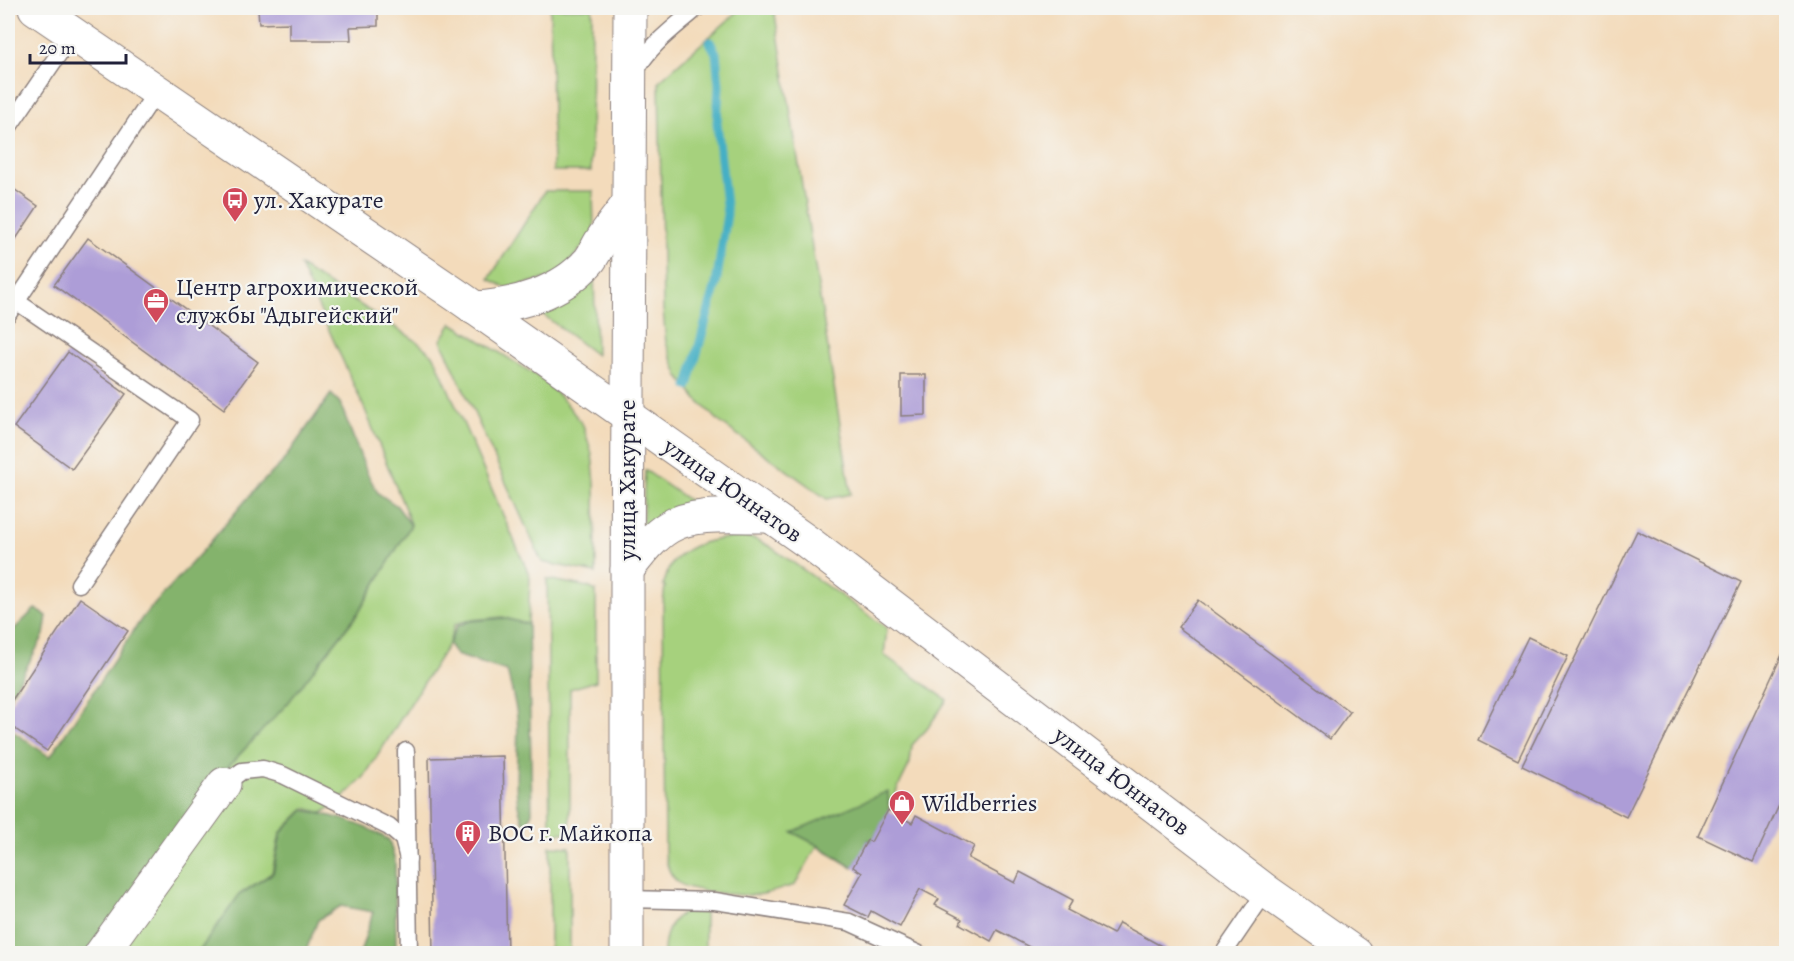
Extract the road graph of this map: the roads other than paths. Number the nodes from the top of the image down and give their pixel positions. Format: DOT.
graph roads {
  1 [pos="35,8"];
  2 [pos="630,8"];
  3 [pos="696,8"];
  4 [pos="73,33"];
  5 [pos="157,91"];
  6 [pos="630,94"];
  7 [pos="8,128"];
  8 [pos="629,203"];
  9 [pos="12,307"];
  10 [pos="474,308"];
  11 [pos="627,415"];
  12 [pos="771,516"];
  13 [pos="627,570"];
  14 [pos="79,584"];
  15 [pos="406,751"];
  16 [pos="224,784"];
  17 [pos="408,859"];
  18 [pos="1266,891"];
  19 [pos="626,899"];
  20 [pos="101,954"];
  21 [pos="409,954"];
  22 [pos="627,954"];
  23 [pos="919,954"];
  24 [pos="1223,954"];
  25 [pos="1356,954"];
  1 -- 4 [label="main road, улица Юннатов"];
  2 -- 6 [label="main road, улица Хакурате"];
  3 -- 6 [label="lane"];
  4 -- 5 [label="main road, улица Юннатов"];
  4 -- 7 [label="lane"];
  5 -- 9 [label="lane"];
  5 -- 10 [label="main road, улица Юннатов"];
  6 -- 8 [label="main road, улица Хакурате"];
  8 -- 10 [label="main road"];
  8 -- 11 [label="main road, улица Хакурате"];
  9 -- 14 [label="lane"];
  10 -- 11 [label="main road, улица Юннатов"];
  11 -- 12 [label="main road, улица Юннатов"];
  11 -- 13 [label="main road, улица Хакурате"];
  12 -- 13 [label="main road"];
  12 -- 18 [label="main road, улица Юннатов"];
  13 -- 19 [label="main road, улица Хакурате"];
  15 -- 17 [label="lane"];
  16 -- 17 [label="lane"];
  16 -- 20 [label="main road"];
  17 -- 21 [label="lane"];
  18 -- 24 [label="lane"];
  18 -- 25 [label="main road, улица Юннатов"];
  19 -- 22 [label="main road, улица Хакурате"];
  19 -- 23 [label="lane"];
}
